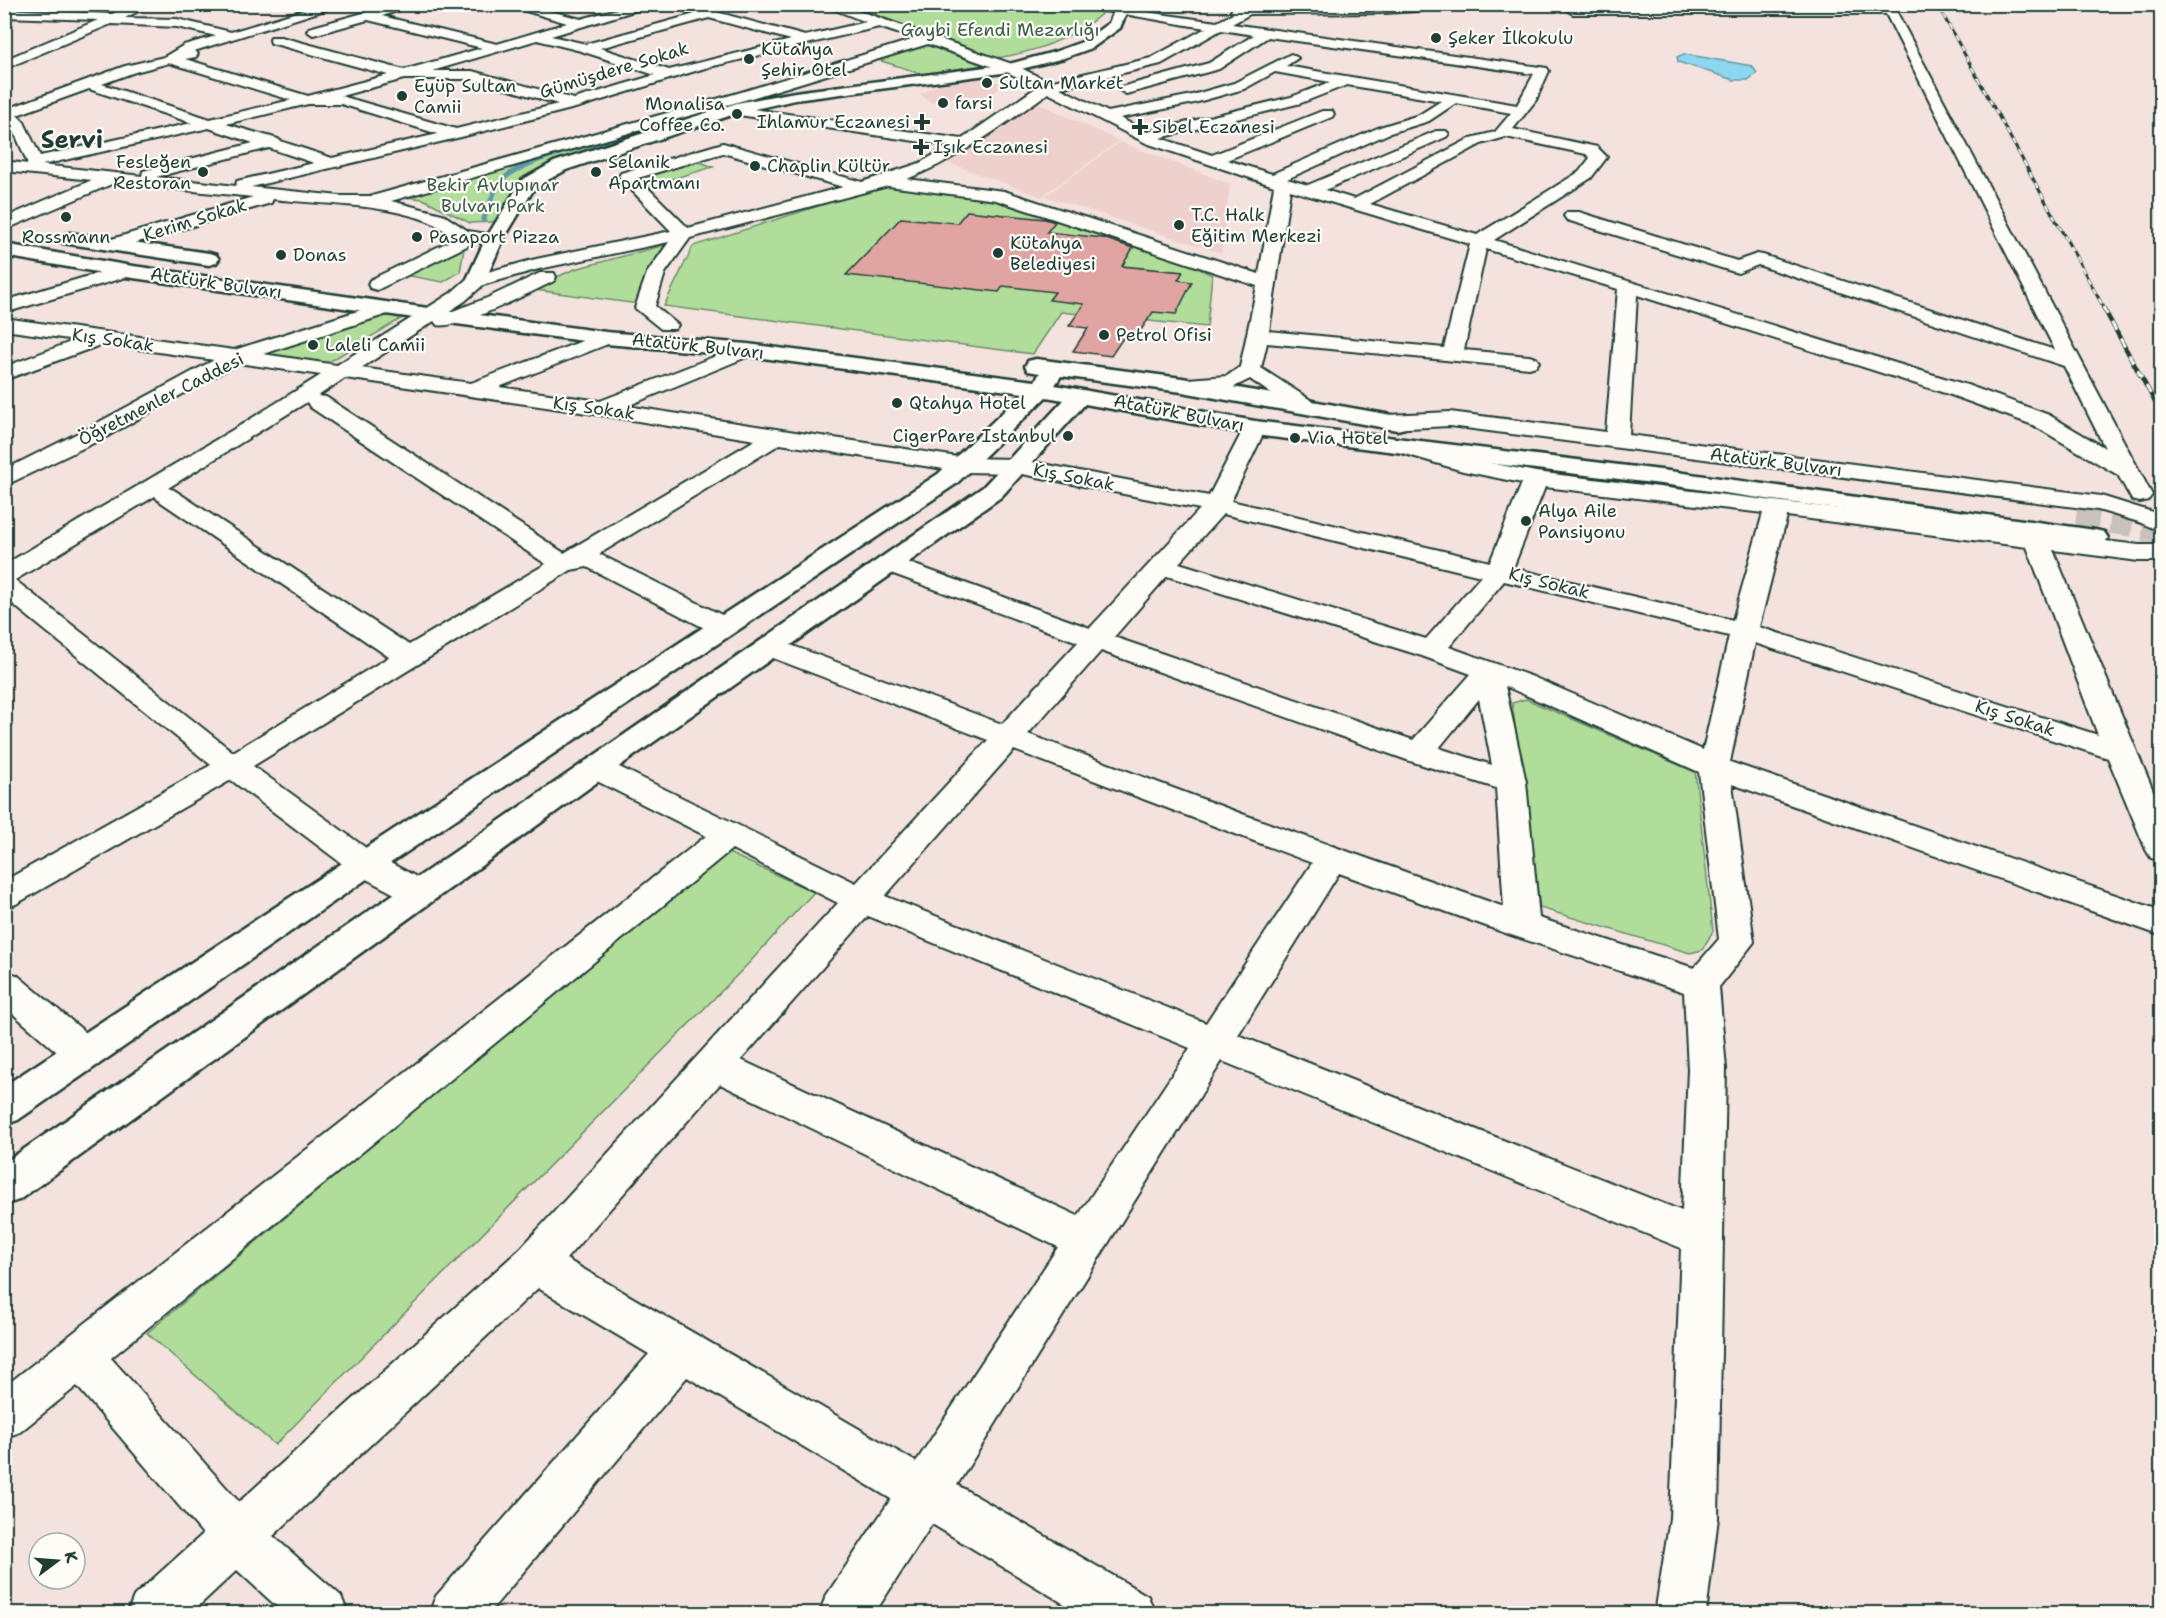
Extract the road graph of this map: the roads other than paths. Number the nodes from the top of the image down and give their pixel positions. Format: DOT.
graph roads {
  1 [pos="146,4"];
  2 [pos="338,4"];
  3 [pos="412,4"];
  4 [pos="508,4"];
  5 [pos="651,4"];
  6 [pos="671,4"];
  7 [pos="826,4"];
  8 [pos="1075,4"];
  9 [pos="1461,4"];
  10 [pos="1123,7"];
  11 [pos="1161,7"];
  12 [pos="1385,7"];
  13 [pos="1247,8"];
  14 [pos="1297,8"];
  15 [pos="1203,10"];
  16 [pos="1573,10"];
  17 [pos="1225,11"];
  18 [pos="4,13"];
  19 [pos="707,15"];
  20 [pos="369,16"];
  21 [pos="114,19"];
  22 [pos="579,22"];
  23 [pos="879,22"];
  24 [pos="1220,25"];
  25 [pos="1267,32"];
  26 [pos="234,36"];
  27 [pos="536,36"];
  28 [pos="804,39"];
  29 [pos="276,40"];
  30 [pos="927,40"];
  31 [pos="1323,40"];
  32 [pos="249,45"];
  33 [pos="495,46"];
  34 [pos="586,48"];
  35 [pos="695,51"];
  36 [pos="169,59"];
  37 [pos="728,59"];
  38 [pos="1477,62"];
  39 [pos="4,64"];
  40 [pos="1010,68"];
  41 [pos="1273,69"];
  42 [pos="1459,72"];
  43 [pos="666,74"];
  44 [pos="405,75"];
  45 [pos="688,81"];
  46 [pos="1344,81"];
  47 [pos="1441,83"];
  48 [pos="89,84"];
  49 [pos="1047,87"];
  50 [pos="721,90"];
  51 [pos="1422,94"];
  52 [pos="743,96"];
  53 [pos="1454,99"];
  54 [pos="308,100"];
  55 [pos="1076,102"];
  56 [pos="574,104"];
  57 [pos="732,110"];
  58 [pos="1520,110"];
  59 [pos="6,114"];
  60 [pos="1327,114"];
  61 [pos="1106,117"];
  62 [pos="213,123"];
  63 [pos="1503,132"];
  64 [pos="1441,134"];
  65 [pos="456,135"];
  66 [pos="684,136"];
  67 [pos="1145,137"];
  68 [pos="273,142"];
  69 [pos="964,144"];
  70 [pos="723,148"];
  71 [pos="756,158"];
  72 [pos="1212,160"];
  73 [pos="35,162"];
  74 [pos="1264,162"];
  75 [pos="332,163"];
  76 [pos="926,166"];
  77 [pos="11,167"];
  78 [pos="727,167"];
  79 [pos="1244,170"];
  80 [pos="120,179"];
  81 [pos="886,181"];
  82 [pos="1277,182"];
  83 [pos="663,184"];
  84 [pos="862,187"];
  85 [pos="221,189"];
  86 [pos="640,189"];
  87 [pos="1309,191"];
  88 [pos="278,195"];
  89 [pos="374,201"];
  90 [pos="1356,205"];
  91 [pos="1573,216"];
  92 [pos="4,225"];
  93 [pos="4,230"];
  94 [pos="684,234"];
  95 [pos="472,237"];
  96 [pos="494,240"];
  97 [pos="1479,242"];
  98 [pos="111,245"];
  99 [pos="641,245"];
  100 [pos="4,250"];
  101 [pos="227,262"];
  102 [pos="126,271"];
  103 [pos="1266,279"];
  104 [pos="354,281"];
  105 [pos="476,281"];
  106 [pos="377,284"];
  107 [pos="1628,286"];
  108 [pos="410,289"];
  109 [pos="458,297"];
  110 [pos="494,302"];
  111 [pos="4,307"];
  112 [pos="390,308"];
  113 [pos="438,308"];
  114 [pos="4,324"];
  115 [pos="668,325"];
  116 [pos="1258,336"];
  117 [pos="606,338"];
  118 [pos="99,339"];
  119 [pos="747,350"];
  120 [pos="1453,354"];
  121 [pos="234,357"];
  122 [pos="1529,362"];
  123 [pos="2072,362"];
  124 [pos="1250,370"];
  125 [pos="352,372"];
  126 [pos="4,374"];
  127 [pos="1048,379"];
  128 [pos="1182,385"];
  129 [pos="472,391"];
  130 [pos="1081,395"];
  131 [pos="318,402"];
  132 [pos="1304,406"];
  133 [pos="601,408"];
  134 [pos="1255,428"];
  135 [pos="1389,432"];
  136 [pos="776,437"];
  137 [pos="1617,442"];
  138 [pos="964,465"];
  139 [pos="1017,466"];
  140 [pos="2128,471"];
  141 [pos="1536,478"];
  142 [pos="4,479"];
  143 [pos="166,495"];
  144 [pos="2140,495"];
  145 [pos="1217,505"];
  146 [pos="1777,507"];
  147 [pos="2076,518"];
  148 [pos="2162,525"];
  149 [pos="2095,538"];
  150 [pos="2037,542"];
  151 [pos="49,550"];
  152 [pos="2162,553"];
  153 [pos="564,564"];
  154 [pos="889,564"];
  155 [pos="1162,566"];
  156 [pos="1499,571"];
  157 [pos="4,576"];
  158 [pos="4,584"];
  159 [pos="722,627"];
  160 [pos="1744,631"];
  161 [pos="1095,640"];
  162 [pos="770,647"];
  163 [pos="1432,650"];
  164 [pos="408,657"];
  165 [pos="1488,671"];
  166 [pos="1008,737"];
  167 [pos="2120,752"];
  168 [pos="1418,753"];
  169 [pos="232,766"];
  170 [pos="1714,767"];
  171 [pos="597,768"];
  172 [pos="1511,783"];
  173 [pos="730,834"];
  174 [pos="2162,850"];
  175 [pos="1332,858"];
  176 [pos="365,864"];
  177 [pos="420,893"];
  178 [pos="4,896"];
  179 [pos="861,900"];
  180 [pos="2162,924"];
  181 [pos="1523,926"];
  182 [pos="1701,984"];
  183 [pos="4,985"];
  184 [pos="1213,1043"];
  185 [pos="85,1054"];
  186 [pos="714,1064"];
  187 [pos="4,1108"];
  188 [pos="4,1187"];
  189 [pos="1702,1238"];
  190 [pos="1086,1240"];
  191 [pos="535,1263"];
  192 [pos="682,1349"];
  193 [pos="80,1356"];
  194 [pos="4,1416"];
  195 [pos="924,1493"];
  196 [pos="236,1536"];
  197 [pos="152,1614"];
  198 [pos="323,1614"];
  199 [pos="454,1614"];
  200 [pos="844,1614"];
  201 [pos="1130,1614"];
  202 [pos="1680,1614"];
  1 -- 21 [label="street"];
  2 -- 26 [label="street"];
  3 -- 20 [label="street"];
  4 -- 22 [label="street"];
  5 -- 22 [label="street"];
  6 -- 19 [label="street"];
  7 -- 23 [label="street"];
  8 -- 10 [label="street"];
  9 -- 12 [label="street"];
  10 -- 11 [label="street"];
  10 -- 24 [label="street"];
  10 -- 40 [label="main road"];
  11 -- 15 [label="street"];
  12 -- 14 [label="street"];
  13 -- 14 [label="street"];
  13 -- 17 [label="street"];
  13 -- 24 [label="street"];
  16 -- 123 [label="street"];
  18 -- 21 [label="street"];
  19 -- 28 [label="street"];
  19 -- 34 [label="street"];
  20 -- 29 [label="street"];
  20 -- 33 [label="street"];
  21 -- 26 [label="street"];
  21 -- 39 [label="street"];
  22 -- 27 [label="street"];
  23 -- 28 [label="street, Gümüşdere Sokak"];
  23 -- 30 [label="street"];
  24 -- 25 [label="street"];
  24 -- 49 [label="street"];
  25 -- 31 [label="street"];
  25 -- 55 [label="street"];
  26 -- 29 [label="street"];
  26 -- 36 [label="street"];
  27 -- 33 [label="street"];
  27 -- 34 [label="street"];
  28 -- 37 [label="street, Gümüşdere Sokak"];
  29 -- 44 [label="street"];
  30 -- 40 [label="street"];
  30 -- 52 [label="street"];
  31 -- 38 [label="street"];
  31 -- 41 [label="street"];
  32 -- 36 [label="street"];
  33 -- 44 [label="street"];
  34 -- 43 [label="street"];
  35 -- 37 [label="street"];
  36 -- 48 [label="street"];
  36 -- 54 [label="street"];
  37 -- 43 [label="street, Gümüşdere Sokak"];
  38 -- 42 [label="street"];
  38 -- 58 [label="street"];
  40 -- 49 [label="street"];
  40 -- 57 [label="main road"];
  41 -- 46 [label="street"];
  41 -- 61 [label="street"];
  43 -- 45 [label="street"];
  43 -- 56 [label="street, Gümüşdere Sokak"];
  44 -- 54 [label="street"];
  44 -- 56 [label="street"];
  46 -- 51 [label="street"];
  46 -- 67 [label="street"];
  47 -- 51 [label="street"];
  48 -- 59 [label="street"];
  48 -- 62 [label="street"];
  49 -- 55 [label="street"];
  49 -- 69 [label="street"];
  50 -- 52 [label="street"];
  51 -- 53 [label="street"];
  52 -- 89 [label="street"];
  53 -- 58 [label="street"];
  53 -- 82 [label="street"];
  54 -- 62 [label="street"];
  54 -- 65 [label="street"];
  55 -- 61 [label="street"];
  56 -- 65 [label="street, Gümüşdere Sokak"];
  57 -- 69 [label="street"];
  57 -- 96 [label="main road"];
  58 -- 63 [label="street"];
  59 -- 73 [label="street"];
  60 -- 72 [label="street"];
  61 -- 67 [label="street"];
  62 -- 68 [label="street"];
  62 -- 73 [label="street"];
  63 -- 90 [label="street"];
  63 -- 97 [label="street"];
  64 -- 87 [label="street"];
  65 -- 75 [label="street, Gümüşdere Sokak"];
  66 -- 70 [label="street"];
  67 -- 72 [label="street"];
  68 -- 75 [label="street"];
  68 -- 80 [label="street"];
  69 -- 76 [label="street"];
  70 -- 71 [label="street"];
  70 -- 86 [label="street"];
  71 -- 78 [label="street"];
  71 -- 84 [label="street"];
  72 -- 79 [label="street"];
  73 -- 77 [label="street"];
  74 -- 79 [label="street"];
  75 -- 85 [label="street, Gümüşdere Sokak"];
  76 -- 81 [label="street"];
  76 -- 103 [label="street"];
  77 -- 80 [label="street"];
  79 -- 82 [label="street"];
  80 -- 85 [label="street"];
  80 -- 92 [label="street"];
  81 -- 84 [label="street"];
  81 -- 103 [label="street"];
  82 -- 87 [label="street"];
  82 -- 103 [label="street"];
  83 -- 86 [label="street"];
  84 -- 94 [label="street"];
  85 -- 88 [label="street"];
  86 -- 94 [label="street"];
  87 -- 90 [label="street"];
  88 -- 89 [label="street"];
  88 -- 98 [label="street, Kerim Sokak"];
  89 -- 95 [label="street"];
  90 -- 97 [label="street"];
  91 -- 123 [label="street"];
  93 -- 98 [label="main road, Atatürk Bulvarı"];
  94 -- 99 [label="street"];
  94 -- 115 [label="street"];
  95 -- 96 [label="street"];
  95 -- 106 [label="street"];
  96 -- 105 [label="main road"];
  97 -- 107 [label="street"];
  97 -- 120 [label="street"];
  98 -- 101 [label="main road, Atatürk Bulvarı"];
  99 -- 105 [label="street"];
  99 -- 110 [label="street"];
  100 -- 102 [label="main road, Atatürk Bulvarı"];
  102 -- 111 [label="street"];
  102 -- 112 [label="main road, Atatürk Bulvarı"];
  103 -- 116 [label="street"];
  104 -- 106 [label="main road"];
  105 -- 109 [label="street"];
  106 -- 108 [label="main road"];
  107 -- 137 [label="street"];
  107 -- 140 [label="street"];
  109 -- 110 [label="main road, Atatürk Bulvarı"];
  109 -- 113 [label="street"];
  110 -- 113 [label="street"];
  110 -- 115 [label="main road, Atatürk Bulvarı"];
  112 -- 113 [label="main road, Atatürk Bulvarı"];
  112 -- 121 [label="street, Öğretmenler Caddesi"];
  113 -- 117 [label="main road, Atatürk Bulvarı"];
  113 -- 125 [label="street"];
  114 -- 118 [label="street, Kış Sokak"];
  115 -- 127 [label="main road, Atatürk Bulvarı"];
  116 -- 120 [label="street"];
  116 -- 124 [label="street"];
  117 -- 119 [label="main road, Atatürk Bulvarı"];
  117 -- 129 [label="street"];
  118 -- 121 [label="street, Kış Sokak"];
  118 -- 126 [label="street"];
  119 -- 127 [label="main road, Atatürk Bulvarı"];
  119 -- 133 [label="street"];
  120 -- 122 [label="street"];
  121 -- 125 [label="street, Kış Sokak"];
  121 -- 142 [label="street, Öğretmenler Caddesi"];
  123 -- 140 [label="street"];
  124 -- 128 [label="street"];
  124 -- 132 [label="street"];
  125 -- 129 [label="street, Kış Sokak"];
  125 -- 131 [label="street"];
  125 -- 151 [label="street"];
  127 -- 128 [label="main road, Atatürk Bulvarı"];
  127 -- 130 [label="main road, Atatürk Bulvarı"];
  127 -- 138 [label="main road"];
  128 -- 132 [label="main road, Atatürk Bulvarı"];
  129 -- 133 [label="street, Kış Sokak"];
  130 -- 134 [label="main road, Atatürk Bulvarı"];
  130 -- 139 [label="main road"];
  131 -- 143 [label="street"];
  131 -- 153 [label="street"];
  132 -- 135 [label="main road, Atatürk Bulvarı"];
  133 -- 136 [label="street, Kış Sokak"];
  134 -- 135 [label="main road, Atatürk Bulvarı"];
  134 -- 145 [label="street"];
  135 -- 137 [label="street, Atatürk Bulvarı"];
  135 -- 141 [label="street, Atatürk Bulvarı"];
  135 -- 147 [label="main road, Atatürk Bulvarı"];
  135 -- 149 [label="main road, Atatürk Bulvarı"];
  136 -- 138 [label="street, Kış Sokak"];
  136 -- 153 [label="street"];
  137 -- 148 [label="street, Atatürk Bulvarı"];
  138 -- 139 [label="street, Kış Sokak"];
  138 -- 159 [label="main road"];
  139 -- 145 [label="street, Kış Sokak"];
  139 -- 154 [label="main road"];
  140 -- 144 [label="street"];
  141 -- 146 [label="street, Atatürk Bulvarı"];
  141 -- 156 [label="street"];
  143 -- 151 [label="street"];
  143 -- 164 [label="street"];
  145 -- 155 [label="street"];
  145 -- 156 [label="street, Kış Sokak"];
  146 -- 150 [label="street, Atatürk Bulvarı"];
  146 -- 160 [label="street"];
  150 -- 152 [label="street, Atatürk Bulvarı"];
  150 -- 167 [label="street"];
  151 -- 157 [label="street"];
  153 -- 159 [label="street"];
  153 -- 164 [label="street"];
  154 -- 161 [label="street"];
  154 -- 162 [label="main road"];
  155 -- 161 [label="street"];
  155 -- 163 [label="street"];
  156 -- 160 [label="street, Kış Sokak"];
  156 -- 163 [label="street"];
  158 -- 169 [label="street"];
  159 -- 176 [label="main road"];
  160 -- 167 [label="street, Kış Sokak"];
  160 -- 170 [label="street"];
  161 -- 166 [label="street"];
  161 -- 168 [label="street"];
  162 -- 166 [label="street"];
  162 -- 171 [label="main road"];
  163 -- 165 [label="street"];
  164 -- 169 [label="street"];
  165 -- 168 [label="street"];
  165 -- 170 [label="street"];
  165 -- 172 [label="street"];
  166 -- 175 [label="street"];
  166 -- 179 [label="street"];
  167 -- 174 [label="street"];
  168 -- 172 [label="street"];
  169 -- 176 [label="street"];
  169 -- 178 [label="street"];
  170 -- 180 [label="street"];
  170 -- 182 [label="street"];
  171 -- 173 [label="street"];
  171 -- 177 [label="main road"];
  172 -- 181 [label="street"];
  173 -- 179 [label="street"];
  173 -- 193 [label="street"];
  175 -- 181 [label="street"];
  175 -- 184 [label="street"];
  176 -- 177 [label="street"];
  176 -- 185 [label="main road"];
  177 -- 188 [label="main road"];
  179 -- 184 [label="street"];
  179 -- 186 [label="street"];
  181 -- 182 [label="street"];
  182 -- 189 [label="street"];
  183 -- 185 [label="street"];
  184 -- 189 [label="street"];
  184 -- 190 [label="street"];
  185 -- 187 [label="main road"];
  186 -- 190 [label="street"];
  186 -- 191 [label="street"];
  189 -- 202 [label="street"];
  190 -- 195 [label="street"];
  191 -- 192 [label="street"];
  191 -- 196 [label="street"];
  192 -- 195 [label="street"];
  192 -- 199 [label="street"];
  193 -- 194 [label="street"];
  193 -- 196 [label="street"];
  195 -- 200 [label="street"];
  195 -- 201 [label="street"];
  196 -- 197 [label="street"];
  196 -- 198 [label="street"];
}
